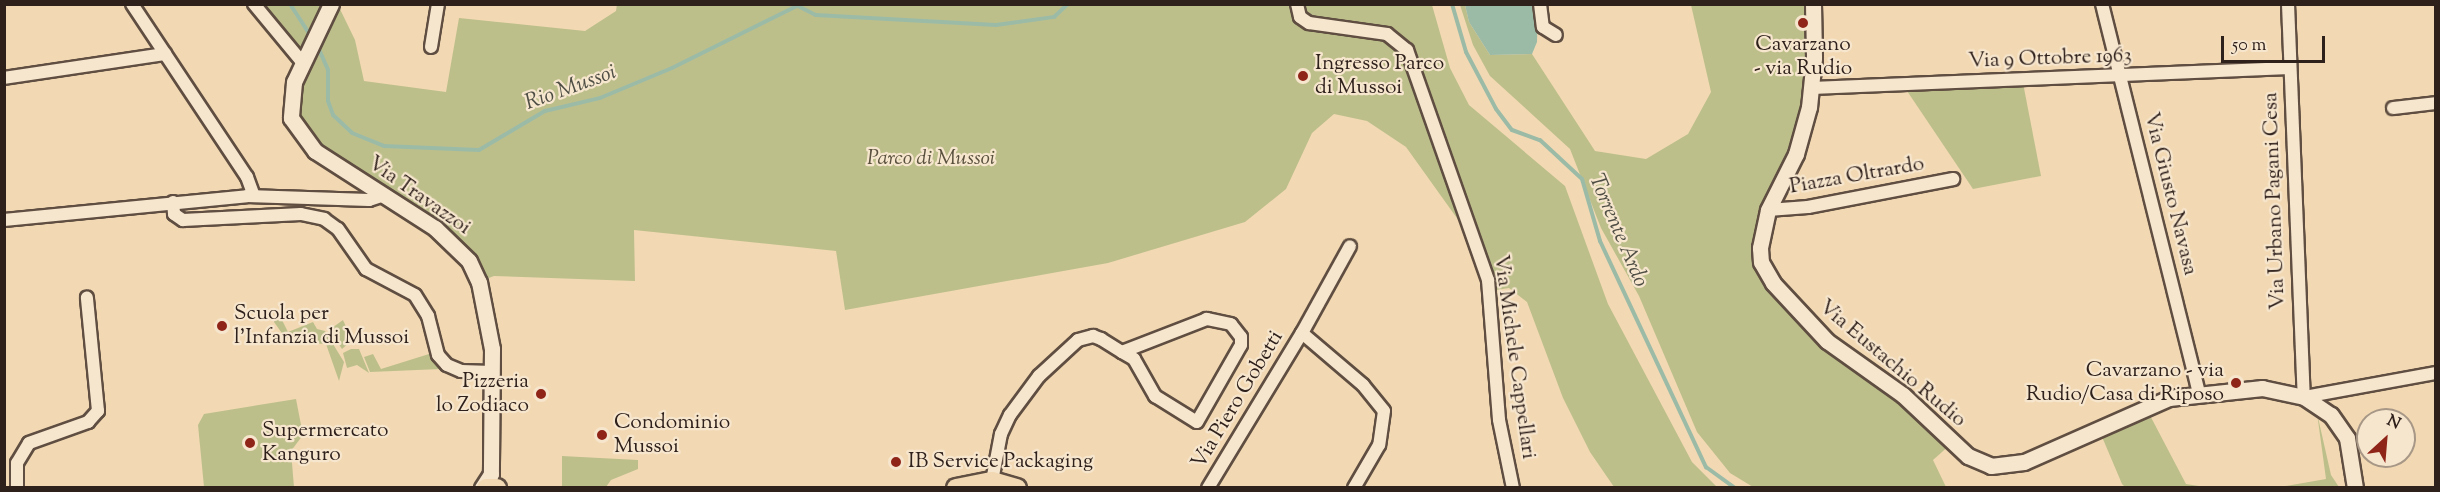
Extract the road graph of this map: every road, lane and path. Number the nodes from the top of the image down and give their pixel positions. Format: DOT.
graph roads {
  1 [pos="132,4"];
  2 [pos="254,4"];
  3 [pos="331,4"];
  4 [pos="438,4"];
  5 [pos="1539,4"];
  6 [pos="1813,4"];
  7 [pos="2102,4"];
  8 [pos="2288,4"];
  9 [pos="1298,9"];
  10 [pos="1556,35"];
  11 [pos="431,47"];
  12 [pos="165,54"];
  13 [pos="304,59"];
  14 [pos="2290,68"];
  15 [pos="2121,76"];
  16 [pos="4,78"];
  17 [pos="1812,88"];
  18 [pos="2436,103"];
  19 [pos="2393,108"];
  20 [pos="1953,179"];
  21 [pos="384,195"];
  22 [pos="254,196"];
  23 [pos="173,202"];
  24 [pos="1768,210"];
  25 [pos="4,220"];
  26 [pos="1350,246"];
  27 [pos="87,298"];
  28 [pos="1302,333"];
  29 [pos="1122,352"];
  30 [pos="492,372"];
  31 [pos="2436,373"];
  32 [pos="2199,392"];
  33 [pos="2304,397"];
  34 [pos="992,481"];
  35 [pos="491,485"];
  36 [pos="17,488"];
  37 [pos="956,488"];
  38 [pos="1017,488"];
  39 [pos="1208,488"];
  40 [pos="1354,488"];
  41 [pos="1513,488"];
  42 [pos="2355,488"];
  1 -- 12 [label="street"];
  2 -- 13 [label="street"];
  3 -- 13 [label="street, Via Travazzoi"];
  4 -- 11 [label="street"];
  5 -- 10 [label="street"];
  6 -- 17 [label="street, Via Eustachio Rudio"];
  7 -- 15 [label="street, Via Giusto Navasa"];
  8 -- 14 [label="street, Via Urbano Pagani Cesa"];
  9 -- 41 [label="street, Via Michele Cappellari"];
  12 -- 16 [label="street"];
  12 -- 22 [label="street"];
  13 -- 21 [label="street, Via Travazzoi"];
  14 -- 15 [label="street, Via 9 Ottobre 1963"];
  14 -- 33 [label="street, Via Urbano Pagani Cesa"];
  15 -- 17 [label="street, Via 9 Ottobre 1963"];
  15 -- 32 [label="street, Via Giusto Navasa"];
  17 -- 24 [label="street, Via Eustachio Rudio"];
  18 -- 19 [label="street"];
  20 -- 24 [label="street, Piazza Oltrardo"];
  21 -- 22 [label="street"];
  21 -- 30 [label="street, Via Travazzoi"];
  22 -- 23 [label="street"];
  23 -- 25 [label="street"];
  23 -- 30 [label="street"];
  24 -- 32 [label="street, Via Eustachio Rudio"];
  26 -- 28 [label="street, Via Piero Gobetti"];
  27 -- 36 [label="street"];
  28 -- 39 [label="street, Via Piero Gobetti"];
  28 -- 40 [label="street, Via Piero Gobetti"];
  29 -- 29 [label="street"];
  29 -- 34 [label="street"];
  30 -- 35 [label="street, Via Travazzoi"];
  31 -- 33 [label="street"];
  32 -- 33 [label="street, Via Eustachio Rudio"];
  33 -- 42 [label="street"];
  34 -- 37 [label="main road"];
  34 -- 38 [label="main road"];
}
